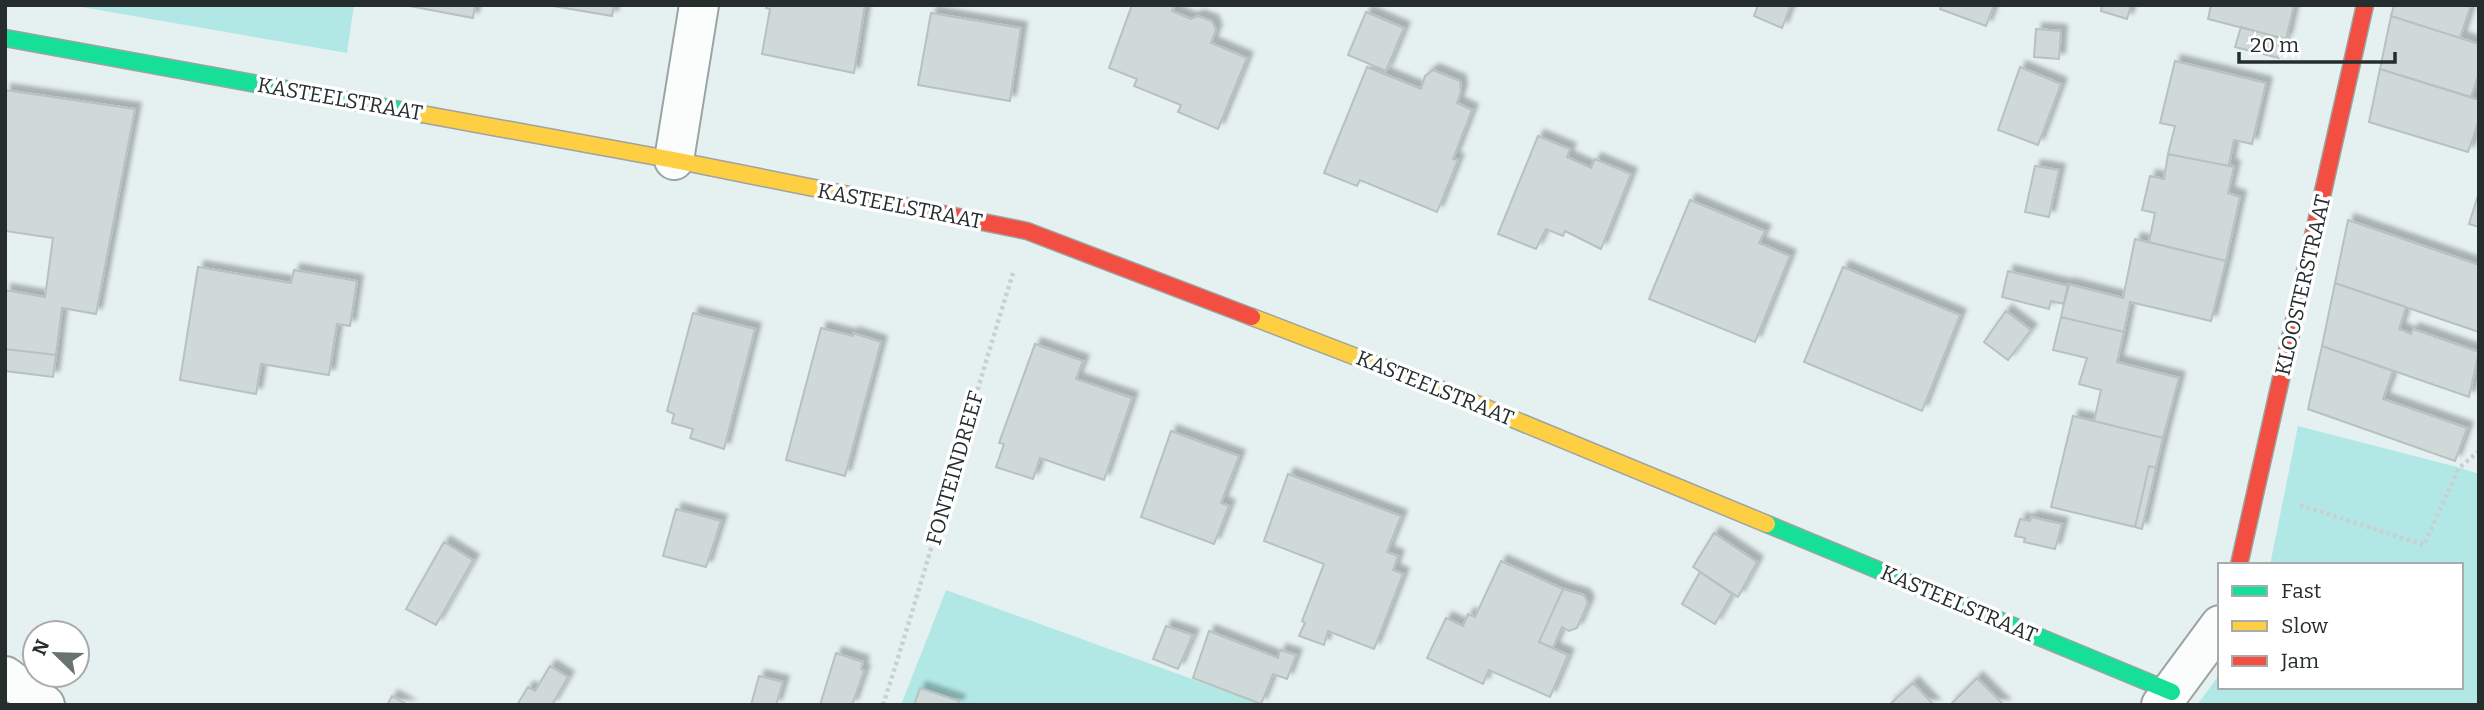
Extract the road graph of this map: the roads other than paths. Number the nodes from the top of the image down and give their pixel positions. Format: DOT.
graph roads {
  1 [pos="699,5"];
  2 [pos="2365,5"];
  3 [pos="5,38"];
  4 [pos="674,160"];
  5 [pos="2239,563"];
  6 [pos="2218,628"];
  7 [pos="5,676"];
  8 [pos="2166,699"];
  9 [pos="45,705"];
  1 -- 4 [label="street"];
  2 -- 5 [label="street, KLOOSTERSTRAAT"];
  3 -- 4 [label="street, KASTEELSTRAAT"];
  4 -- 8 [label="street, KASTEELSTRAAT"];
  6 -- 8 [label="street"];
  7 -- 9 [label="street"];
}
